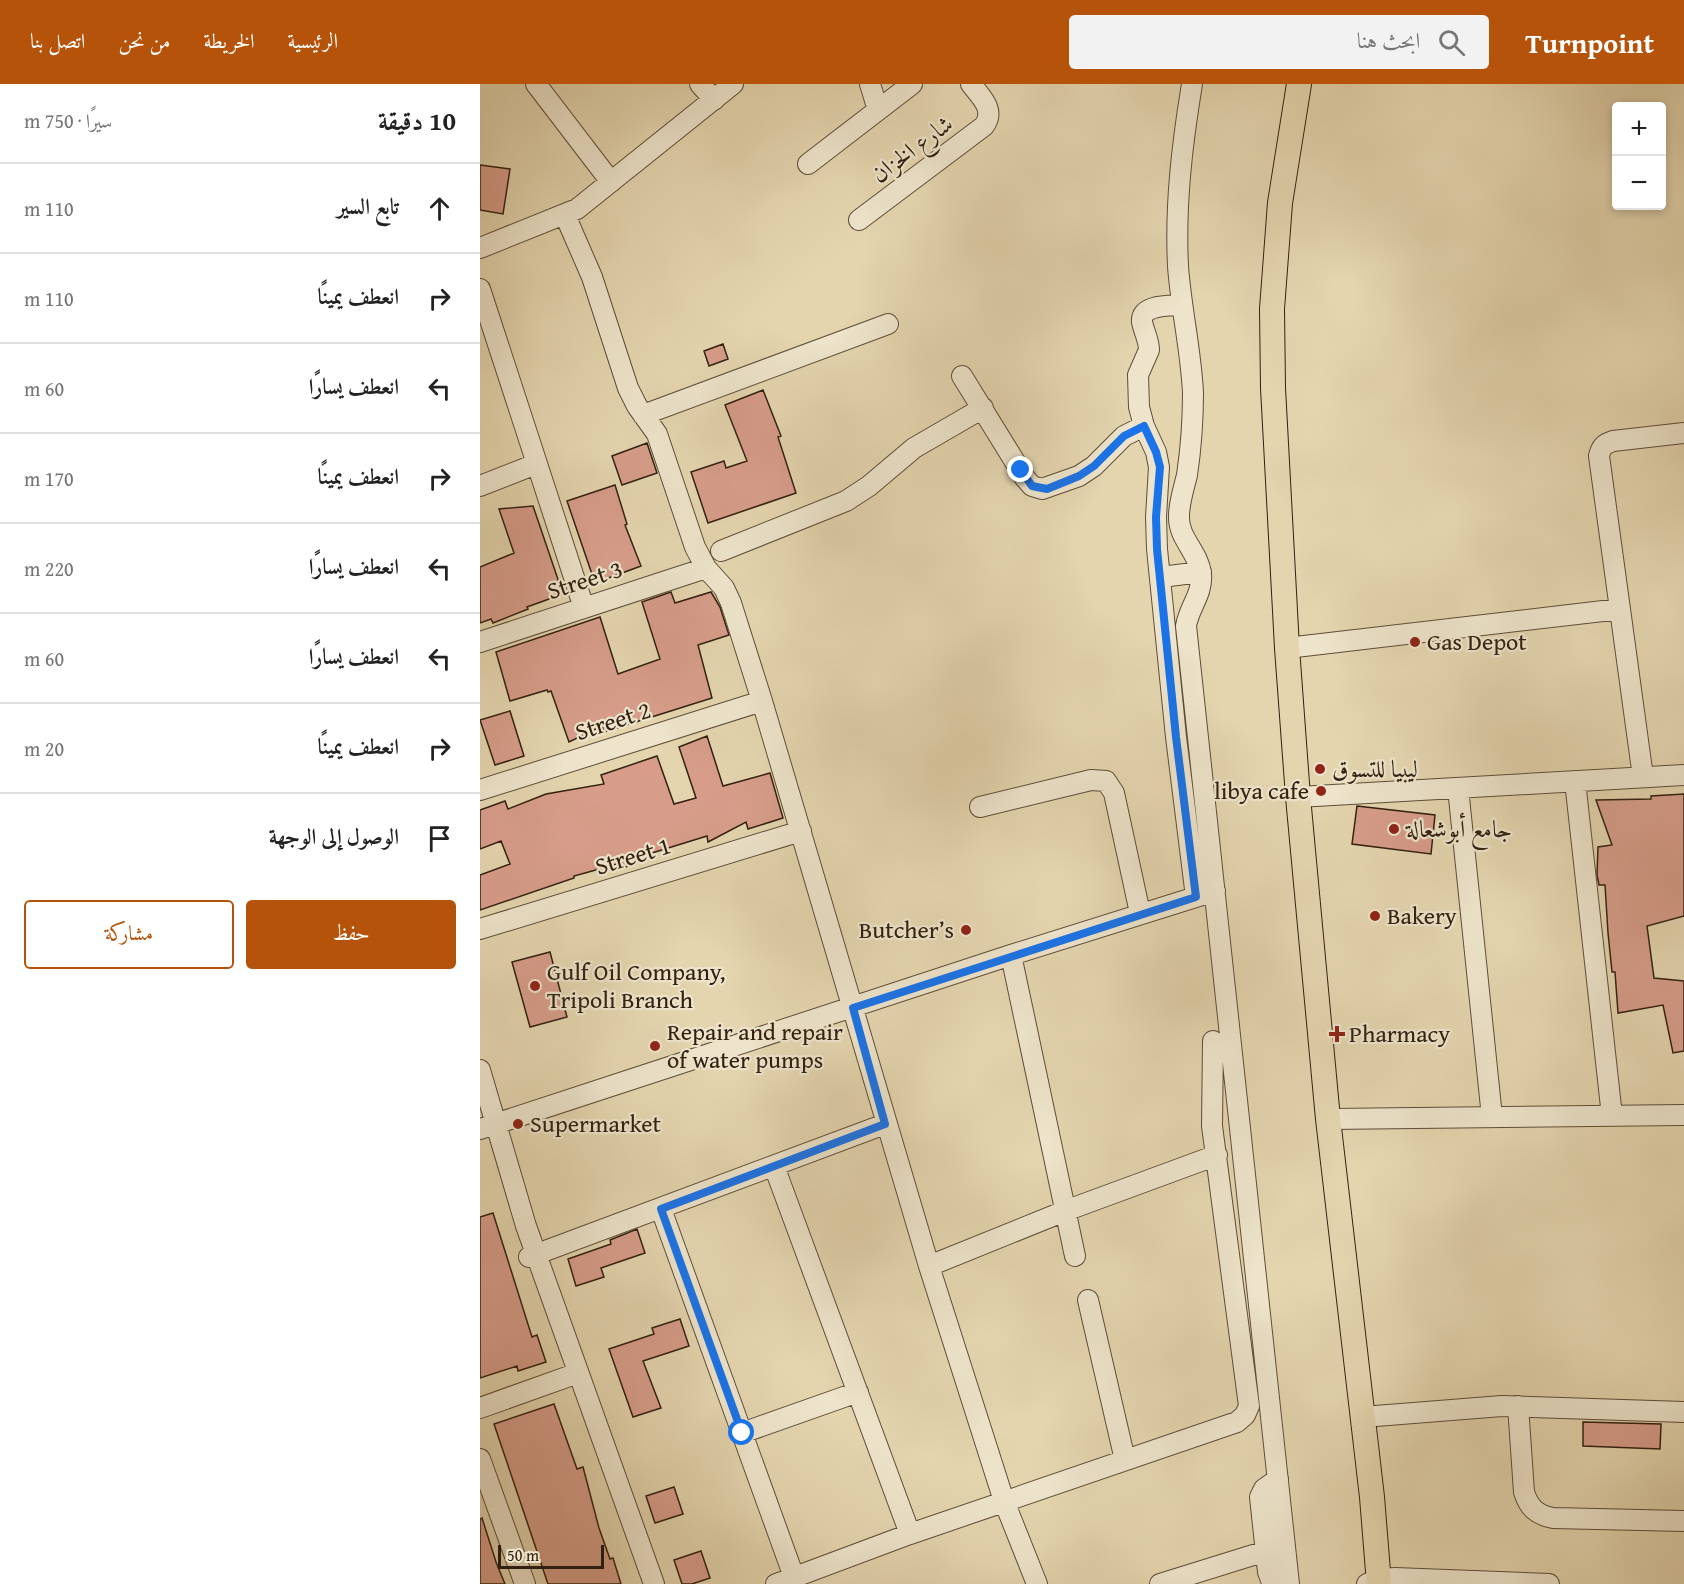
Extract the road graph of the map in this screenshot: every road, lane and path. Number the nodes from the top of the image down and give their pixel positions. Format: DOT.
graph roads {
  1 [pos="536,84"];
  2 [pos="700,84"];
  3 [pos="733,84"];
  4 [pos="870,84"];
  5 [pos="912,84"];
  6 [pos="971,84"];
  7 [pos="1192,84"];
  8 [pos="1299,84"];
  9 [pos="714,100"];
  10 [pos="878,110"];
  11 [pos="808,164"];
  12 [pos="611,182"];
  13 [pos="565,215"];
  14 [pos="859,220"];
  15 [pos="480,248"];
  16 [pos="480,289"];
  17 [pos="1182,305"];
  18 [pos="888,324"];
  19 [pos="962,376"];
  20 [pos="983,408"];
  21 [pos="644,415"];
  22 [pos="1144,426"];
  23 [pos="1684,433"];
  24 [pos="536,464"];
  25 [pos="480,486"];
  26 [pos="721,551"];
  27 [pos="706,568"];
  28 [pos="1201,572"];
  29 [pos="1161,576"];
  30 [pos="584,608"];
  31 [pos="1620,609"];
  32 [pos="480,642"];
  33 [pos="1287,648"];
  34 [pos="762,701"];
  35 [pos="1684,775"];
  36 [pos="1643,777"];
  37 [pos="1575,781"];
  38 [pos="1458,788"];
  39 [pos="480,790"];
  40 [pos="1298,797"];
  41 [pos="980,807"];
  42 [pos="801,831"];
  43 [pos="1205,894"];
  44 [pos="1140,913"];
  45 [pos="480,929"];
  46 [pos="1011,955"];
  47 [pos="853,1008"];
  48 [pos="1213,1041"];
  49 [pos="480,1070"];
  50 [pos="480,1097"];
  51 [pos="1238,1105"];
  52 [pos="1212,1109"];
  53 [pos="1684,1115"];
  54 [pos="1612,1116"];
  55 [pos="1492,1118"];
  56 [pos="1328,1119"];
  57 [pos="885,1124"];
  58 [pos="488,1126"];
  59 [pos="1217,1155"];
  60 [pos="774,1166"];
  61 [pos="661,1209"];
  62 [pos="1065,1211"];
  63 [pos="533,1256"];
  64 [pos="1075,1256"];
  65 [pos="929,1266"];
  66 [pos="1088,1300"];
  67 [pos="574,1375"];
  68 [pos="858,1392"];
  69 [pos="1518,1406"];
  70 [pos="480,1408"];
  71 [pos="1684,1412"];
  72 [pos="1363,1417"];
  73 [pos="742,1433"];
  74 [pos="480,1460"];
  75 [pos="1125,1460"];
  76 [pos="1278,1479"];
  77 [pos="1004,1501"];
  78 [pos="1684,1521"];
  79 [pos="910,1534"];
  80 [pos="1266,1551"];
  81 [pos="785,1581"];
  82 [pos="1375,1582"];
  83 [pos="525,1584"];
  84 [pos="646,1584"];
  85 [pos="654,1584"];
  86 [pos="1037,1584"];
  87 [pos="1160,1584"];
  88 [pos="1276,1584"];
  89 [pos="1289,1584"];
  90 [pos="1549,1584"];
  1 -- 12 [label="street"];
  2 -- 9 [label="street"];
  3 -- 9 [label="street"];
  4 -- 10 [label="street"];
  5 -- 10 [label="street"];
  6 -- 14 [label="street, شارع الخزان"];
  7 -- 17 [label="street"];
  8 -- 33 [label="main road"];
  9 -- 12 [label="street"];
  10 -- 11 [label="street"];
  12 -- 13 [label="street"];
  13 -- 15 [label="street"];
  13 -- 21 [label="street"];
  16 -- 24 [label="street"];
  17 -- 22 [label="street"];
  17 -- 28 [label="street"];
  18 -- 21 [label="street"];
  19 -- 20 [label="street"];
  20 -- 22 [label="street"];
  20 -- 26 [label="street"];
  21 -- 27 [label="street"];
  22 -- 29 [label="street"];
  23 -- 31 [label="street"];
  24 -- 25 [label="street"];
  24 -- 30 [label="street"];
  27 -- 30 [label="street, Street 3"];
  27 -- 34 [label="street"];
  28 -- 29 [label="street"];
  28 -- 43 [label="street"];
  29 -- 43 [label="street"];
  30 -- 32 [label="street, Street 3"];
  31 -- 33 [label="street"];
  31 -- 36 [label="street"];
  33 -- 40 [label="main road"];
  34 -- 39 [label="street, Street 2"];
  34 -- 42 [label="street"];
  35 -- 36 [label="street"];
  36 -- 37 [label="street"];
  37 -- 38 [label="street"];
  37 -- 54 [label="street"];
  38 -- 40 [label="street"];
  38 -- 55 [label="street"];
  40 -- 56 [label="main road"];
  41 -- 44 [label="street"];
  42 -- 45 [label="street, Street 1"];
  42 -- 47 [label="street"];
  43 -- 44 [label="street"];
  43 -- 51 [label="street"];
  44 -- 46 [label="street"];
  46 -- 47 [label="street"];
  46 -- 62 [label="street"];
  47 -- 57 [label="street"];
  47 -- 58 [label="street"];
  48 -- 52 [label="street"];
  49 -- 58 [label="street"];
  50 -- 58 [label="street"];
  51 -- 52 [label="street"];
  51 -- 76 [label="street"];
  52 -- 59 [label="street"];
  53 -- 54 [label="street"];
  54 -- 55 [label="street"];
  55 -- 56 [label="street"];
  56 -- 72 [label="main road"];
  57 -- 60 [label="street"];
  57 -- 65 [label="street"];
  58 -- 63 [label="street"];
  59 -- 62 [label="street"];
  59 -- 75 [label="street"];
  60 -- 61 [label="street"];
  60 -- 68 [label="street"];
  61 -- 63 [label="street"];
  61 -- 73 [label="street"];
  62 -- 64 [label="street"];
  62 -- 65 [label="street"];
  63 -- 67 [label="street"];
  65 -- 77 [label="street"];
  66 -- 75 [label="street"];
  67 -- 70 [label="street"];
  67 -- 84 [label="street"];
  67 -- 85 [label="street"];
  68 -- 73 [label="street"];
  68 -- 79 [label="street"];
  69 -- 71 [label="street"];
  69 -- 72 [label="street"];
  69 -- 78 [label="street"];
  72 -- 82 [label="main road"];
  73 -- 81 [label="street"];
  74 -- 83 [label="street"];
  75 -- 77 [label="street"];
  76 -- 80 [label="street"];
  76 -- 89 [label="street"];
  77 -- 79 [label="street"];
  77 -- 86 [label="street"];
  79 -- 81 [label="street"];
  80 -- 87 [label="street"];
  80 -- 88 [label="street"];
  82 -- 90 [label="street"];
}
